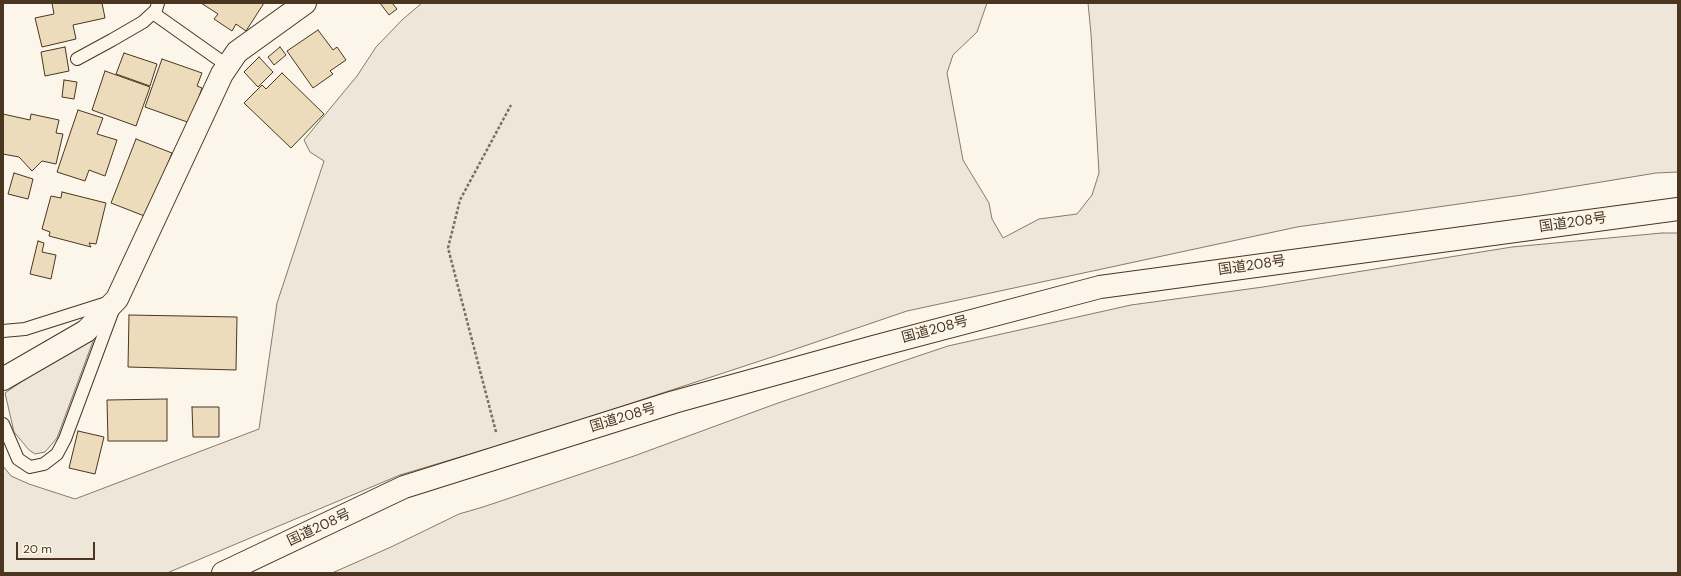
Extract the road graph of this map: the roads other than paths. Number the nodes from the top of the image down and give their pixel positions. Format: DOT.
graph roads {
  1 [pos="305,3"];
  2 [pos="156,8"];
  3 [pos="78,59"];
  4 [pos="228,66"];
  5 [pos="1678,210"];
  6 [pos="118,299"];
  7 [pos="3,331"];
  8 [pos="3,379"];
  9 [pos="3,424"];
  10 [pos="223,573"];
  1 -- 4 [label="main road"];
  2 -- 3 [label="lane"];
  2 -- 4 [label="lane"];
  4 -- 6 [label="main road"];
  5 -- 10 [label="main road, 国道208号"];
  6 -- 7 [label="lane"];
  6 -- 8 [label="main road"];
  6 -- 9 [label="lane"];
}
